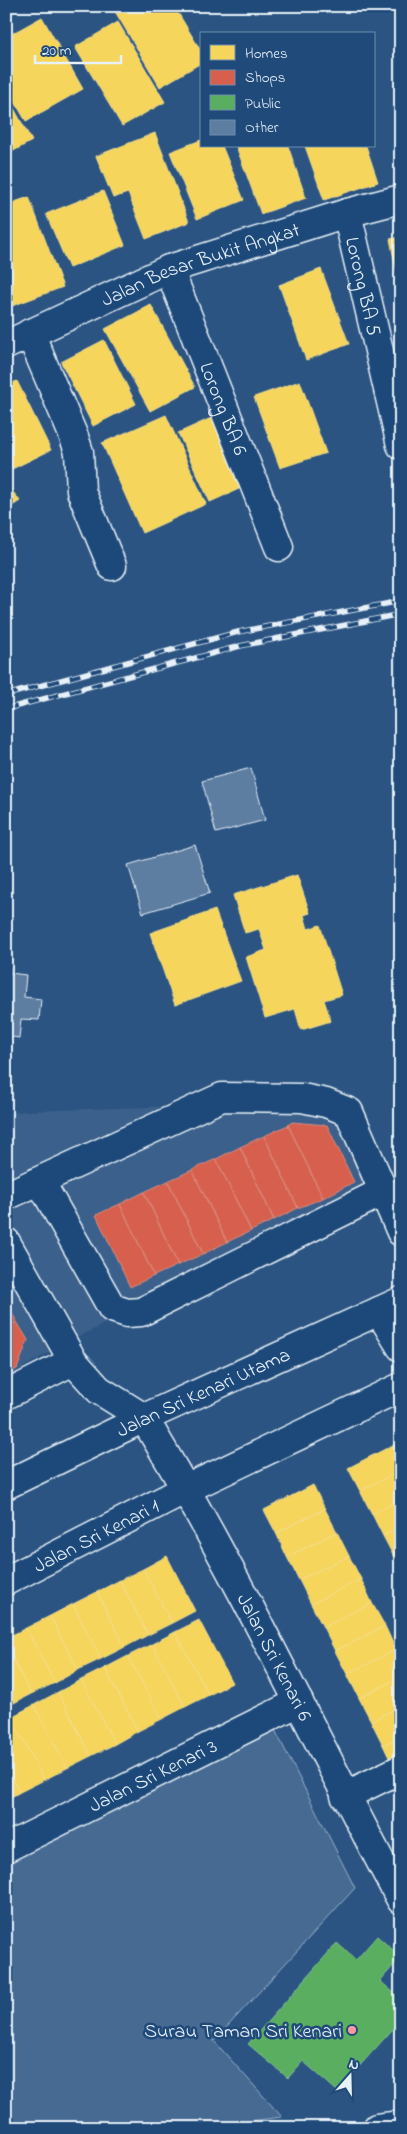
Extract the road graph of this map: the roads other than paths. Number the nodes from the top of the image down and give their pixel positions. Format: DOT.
graph roads {
  1 [pos="401,199"];
  2 [pos="347,214"];
  3 [pos="169,269"];
  4 [pos="18,339"];
  5 [pos="401,445"];
  6 [pos="279,547"];
  7 [pos="112,566"];
  8 [pos="40,1180"];
  9 [pos="382,1192"];
  10 [pos="6,1196"];
  11 [pos="401,1232"];
  12 [pos="6,1242"];
  13 [pos="390,1306"];
  14 [pos="401,1347"];
  15 [pos="73,1360"];
  16 [pos="401,1387"];
  17 [pos="6,1395"];
  18 [pos="144,1418"];
  19 [pos="6,1485"];
  20 [pos="186,1490"];
  21 [pos="6,1580"];
  22 [pos="299,1702"];
  23 [pos="401,1769"];
  24 [pos="345,1796"];
  25 [pos="6,1848"];
  26 [pos="401,1900"];
  27 [pos="401,2124"];
  28 [pos="377,2128"];
  1 -- 2 [label="street, Jalan Besar Bukit Angkat"];
  2 -- 3 [label="street, Jalan Besar Bukit Angkat"];
  2 -- 5 [label="street, Lorong BA 5"];
  3 -- 4 [label="street, Jalan Besar Bukit Angkat"];
  3 -- 6 [label="street, Lorong BA 6"];
  4 -- 7 [label="street"];
  8 -- 9 [label="street"];
  8 -- 9 [label="street"];
  8 -- 10 [label="street"];
  9 -- 11 [label="street"];
  12 -- 15 [label="street"];
  13 -- 14 [label="street"];
  13 -- 18 [label="street, Jalan Sri Kenari Utama"];
  15 -- 17 [label="street"];
  15 -- 18 [label="street"];
  16 -- 20 [label="street, Jalan Sri Kenari 1"];
  18 -- 19 [label="street, Jalan Sri Kenari Utama"];
  18 -- 20 [label="street, Jalan Sri Kenari 6"];
  20 -- 21 [label="street, Jalan Sri Kenari 1"];
  20 -- 22 [label="street, Jalan Sri Kenari 6"];
  22 -- 24 [label="street, Jalan Sri Kenari 6"];
  22 -- 25 [label="street, Jalan Sri Kenari 3"];
  23 -- 24 [label="street"];
  24 -- 26 [label="street, Jalan Sri Kenari 6"];
  27 -- 28 [label="street"];
}
